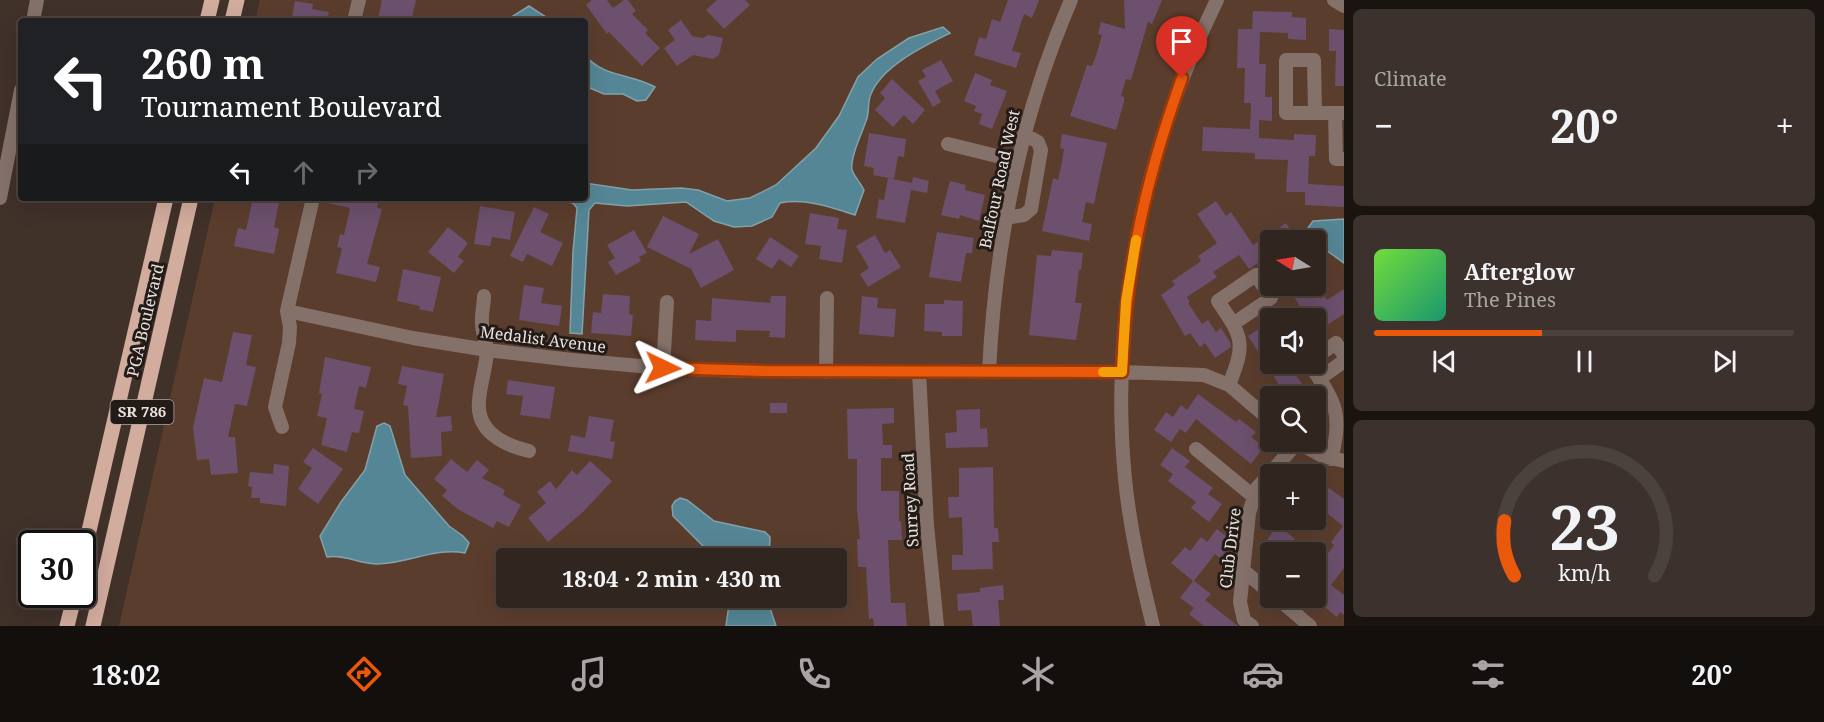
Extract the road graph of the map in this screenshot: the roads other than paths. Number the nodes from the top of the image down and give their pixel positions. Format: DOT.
graph roads {
  1 [pos="37,0"];
  2 [pos="212,0"];
  3 [pos="237,0"];
  4 [pos="359,0"];
  5 [pos="1071,0"];
  6 [pos="1217,0"];
  7 [pos="1334,0"];
  8 [pos="1344,6"];
  9 [pos="34,18"];
  10 [pos="208,18"];
  11 [pos="233,18"];
  12 [pos="355,18"];
  13 [pos="18,105"];
  14 [pos="1315,113"];
  15 [pos="1340,113"];
  16 [pos="1024,134"];
  17 [pos="948,144"];
  18 [pos="1344,159"];
  19 [pos="1017,161"];
  20 [pos="0,198"];
  21 [pos="165,201"];
  22 [pos="190,201"];
  23 [pos="312,201"];
  24 [pos="1005,218"];
  25 [pos="484,296"];
  26 [pos="827,298"];
  27 [pos="667,302"];
  28 [pos="287,311"];
  29 [pos="1233,324"];
  30 [pos="487,350"];
  31 [pos="1326,350"];
  32 [pos="1344,355"];
  33 [pos="1344,361"];
  34 [pos="663,368"];
  35 [pos="826,372"];
  36 [pos="919,372"];
  37 [pos="989,372"];
  38 [pos="1122,372"];
  39 [pos="1317,374"];
  40 [pos="1320,379"];
  41 [pos="1229,385"];
  42 [pos="1260,411"];
  43 [pos="282,426"];
  44 [pos="1196,448"];
  45 [pos="529,451"];
  46 [pos="1288,452"];
  47 [pos="1313,452"];
  48 [pos="1337,460"];
  49 [pos="1253,496"];
  50 [pos="89,530"];
  51 [pos="1243,570"];
  52 [pos="1260,584"];
  53 [pos="72,608"];
  54 [pos="1289,608"];
  55 [pos="67,626"];
  56 [pos="93,626"];
  57 [pos="937,626"];
  58 [pos="1152,626"];
  59 [pos="1252,626"];
  60 [pos="1310,626"];
  1 -- 9 [label="street"];
  2 -- 10 [label="main road"];
  3 -- 11 [label="main road"];
  4 -- 12 [label="street"];
  5 -- 16 [label="street, Balfour Road West"];
  6 -- 38 [label="street"];
  7 -- 8 [label="street"];
  13 -- 20 [label="street"];
  14 -- 15 [label="street"];
  15 -- 18 [label="street"];
  16 -- 19 [label="street, Balfour Road West"];
  16 -- 24 [label="street"];
  17 -- 19 [label="street"];
  19 -- 24 [label="street, Balfour Road West"];
  21 -- 50 [label="main road, PGA Boulevard / SR 786"];
  22 -- 56 [label="main road, PGA Boulevard / SR 786"];
  23 -- 28 [label="street"];
  24 -- 37 [label="street, Balfour Road West"];
  25 -- 30 [label="street"];
  26 -- 35 [label="street"];
  27 -- 34 [label="street"];
  28 -- 30 [label="street, Medalist Avenue"];
  28 -- 43 [label="street"];
  29 -- 29 [label="street"];
  29 -- 41 [label="street"];
  30 -- 34 [label="street, Medalist Avenue"];
  30 -- 45 [label="street"];
  31 -- 32 [label="street"];
  33 -- 40 [label="street"];
  34 -- 35 [label="street, Medalist Avenue"];
  35 -- 36 [label="street, Medalist Avenue"];
  36 -- 37 [label="street, Medalist Avenue"];
  36 -- 57 [label="street, Surrey Road"];
  37 -- 38 [label="street, Medalist Avenue"];
  38 -- 41 [label="street"];
  38 -- 58 [label="street"];
  39 -- 40 [label="street, Club Drive"];
  40 -- 48 [label="street, Club Drive"];
  41 -- 42 [label="street"];
  44 -- 49 [label="street"];
  46 -- 49 [label="street, Club Drive"];
  47 -- 48 [label="street, Club Drive"];
  49 -- 51 [label="street, Club Drive"];
  51 -- 52 [label="street"];
  51 -- 59 [label="street, Club Drive"];
  53 -- 55 [label="main road"];
  54 -- 60 [label="street"];
}
